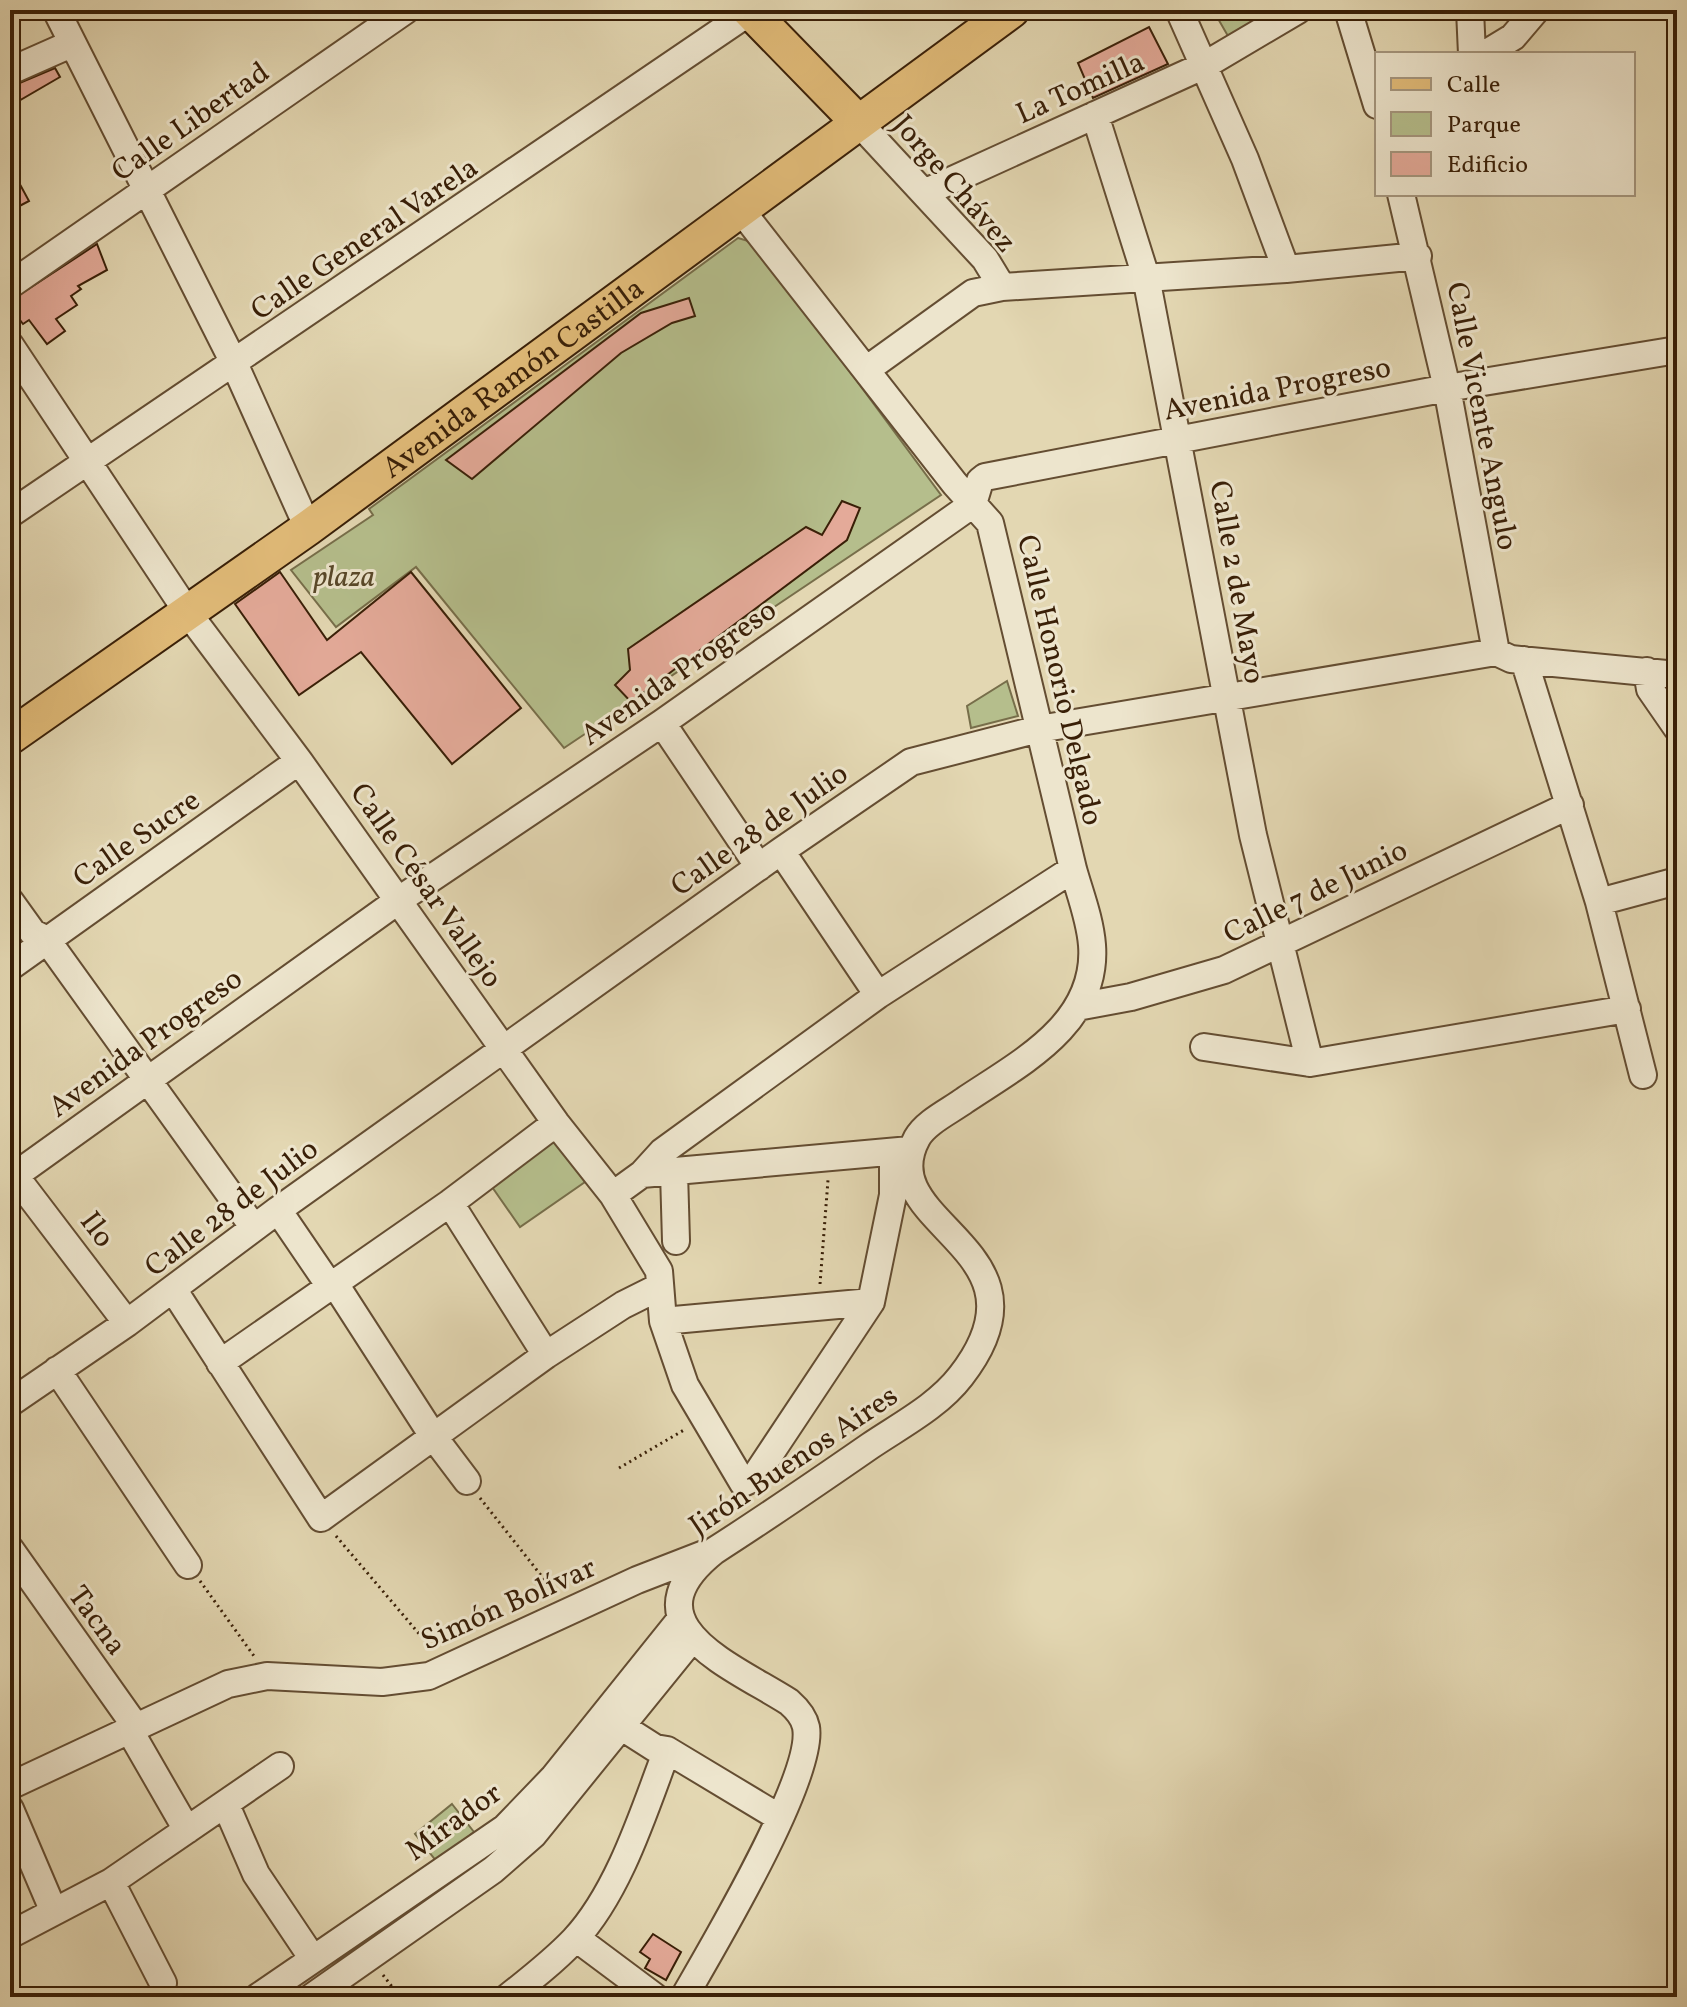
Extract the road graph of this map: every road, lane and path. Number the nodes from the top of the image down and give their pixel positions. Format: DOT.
graph roads {
  1 [pos="56,10"];
  2 [pos="406,10"];
  3 [pos="1012,10"];
  4 [pos="1179,10"];
  5 [pos="1298,10"];
  6 [pos="1348,10"];
  7 [pos="1470,10"];
  8 [pos="1536,10"];
  9 [pos="758,11"];
  10 [pos="71,44"];
  11 [pos="1472,52"];
  12 [pos="1488,52"];
  13 [pos="1205,65"];
  14 [pos="10,71"];
  15 [pos="1375,98"];
  16 [pos="1095,115"];
  17 [pos="858,122"];
  18 [pos="145,191"];
  19 [pos="926,192"];
  20 [pos="1405,197"];
  21 [pos="740,209"];
  22 [pos="1418,256"];
  23 [pos="1286,269"];
  24 [pos="1146,277"];
  25 [pos="10,285"];
  26 [pos="1002,287"];
  27 [pos="10,345"];
  28 [pos="1677,350"];
  29 [pos="234,363"];
  30 [pos="866,370"];
  31 [pos="1447,388"];
  32 [pos="1180,440"];
  33 [pos="87,461"];
  34 [pos="973,504"];
  35 [pos="10,514"];
  36 [pos="308,528"];
  37 [pos="188,613"];
  38 [pos="1496,652"];
  39 [pos="1524,660"];
  40 [pos="1647,671"];
  41 [pos="1677,675"];
  42 [pos="1227,698"];
  43 [pos="662,723"];
  44 [pos="1677,728"];
  45 [pos="1039,729"];
  46 [pos="10,737"];
  47 [pos="299,761"];
  48 [pos="1570,805"];
  49 [pos="781,851"];
  50 [pos="759,867"];
  51 [pos="1073,869"];
  52 [pos="1677,881"];
  53 [pos="399,900"];
  54 [pos="10,901"];
  55 [pos="1599,902"];
  56 [pos="47,940"];
  57 [pos="1282,942"];
  58 [pos="10,967"];
  59 [pos="878,995"];
  60 [pos="1077,1007"];
  61 [pos="1627,1009"];
  62 [pos="1204,1047"];
  63 [pos="503,1050"];
  64 [pos="1310,1063"];
  65 [pos="1643,1075"];
  66 [pos="145,1080"];
  67 [pos="556,1123"];
  68 [pos="903,1151"];
  69 [pos="829,1160"];
  70 [pos="674,1172"];
  71 [pos="642,1174"];
  72 [pos="12,1178"];
  73 [pos="613,1195"];
  74 [pos="450,1203"];
  75 [pos="278,1210"];
  76 [pos="254,1228"];
  77 [pos="676,1241"];
  78 [pos="335,1284"];
  79 [pos="659,1287"];
  80 [pos="173,1289"];
  81 [pos="871,1302"];
  82 [pos="820,1307"];
  83 [pos="663,1321"];
  84 [pos="127,1323"];
  85 [pos="546,1355"];
  86 [pos="220,1363"];
  87 [pos="57,1370"];
  88 [pos="10,1403"];
  89 [pos="705,1419"];
  90 [pos="433,1436"];
  91 [pos="619,1468"];
  92 [pos="467,1481"];
  93 [pos="321,1518"];
  94 [pos="10,1549"];
  95 [pos="714,1551"];
  96 [pos="188,1565"];
  97 [pos="570,1611"];
  98 [pos="686,1630"];
  99 [pos="447,1668"];
  100 [pos="267,1676"];
  101 [pos="612,1721"];
  102 [pos="136,1727"];
  103 [pos="667,1750"];
  104 [pos="280,1766"];
  105 [pos="10,1786"];
  106 [pos="226,1805"];
  107 [pos="10,1809"];
  108 [pos="780,1818"];
  109 [pos="187,1830"];
  110 [pos="111,1882"];
  111 [pos="54,1912"];
  112 [pos="10,1935"];
  113 [pos="576,1938"];
  114 [pos="369,1958"];
  115 [pos="313,1959"];
  116 [pos="163,1983"];
  117 [pos="258,1997"];
  118 [pos="312,1997"];
  119 [pos="400,1997"];
  120 [pos="508,1997"];
  121 [pos="655,1997"];
  122 [pos="684,1997"];
  1 -- 10 [label="street"];
  2 -- 18 [label="street, Calle Libertad"];
  3 -- 17 [label="main road, Avenida Ramón Castilla"];
  4 -- 13 [label="street"];
  5 -- 13 [label="street, La Tomilla"];
  6 -- 15 [label="street"];
  7 -- 11 [label="street"];
  8 -- 12 [label="street"];
  9 -- 17 [label="main road"];
  9 -- 29 [label="street, Calle General Varela"];
  10 -- 14 [label="street"];
  10 -- 18 [label="street"];
  13 -- 16 [label="street, La Tomilla"];
  13 -- 23 [label="street"];
  16 -- 19 [label="street, La Tomilla"];
  16 -- 24 [label="street, Calle 2 de Mayo"];
  17 -- 19 [label="street, Jorge Chávez"];
  17 -- 21 [label="main road, Avenida Ramón Castilla"];
  18 -- 25 [label="street, Calle Libertad"];
  18 -- 29 [label="street"];
  19 -- 26 [label="street, Jorge Chávez"];
  20 -- 22 [label="street, Calle Vicente Angulo"];
  21 -- 30 [label="street, Calle Honorio Delgado"];
  21 -- 36 [label="main road, Avenida Ramón Castilla"];
  22 -- 23 [label="street, Jorge Chávez"];
  22 -- 31 [label="street, Calle Vicente Angulo"];
  23 -- 24 [label="street, Jorge Chávez"];
  24 -- 26 [label="street, Jorge Chávez"];
  24 -- 32 [label="street, Calle 2 de Mayo"];
  26 -- 30 [label="street"];
  27 -- 33 [label="street, Calle César Vallejo"];
  28 -- 31 [label="street, Avenida Progreso"];
  29 -- 33 [label="street, Calle General Varela"];
  29 -- 36 [label="street"];
  30 -- 34 [label="street, Calle Honorio Delgado"];
  31 -- 32 [label="street, Avenida Progreso"];
  31 -- 38 [label="street, Calle Vicente Angulo"];
  32 -- 34 [label="street, Avenida Progreso"];
  32 -- 42 [label="street, Calle 2 de Mayo"];
  33 -- 35 [label="street, Calle General Varela"];
  33 -- 37 [label="street, Calle César Vallejo"];
  34 -- 43 [label="street, Avenida Progreso"];
  34 -- 45 [label="street, Calle Honorio Delgado"];
  36 -- 37 [label="main road, Avenida Ramón Castilla"];
  37 -- 46 [label="main road, Avenida Ramón Castilla"];
  37 -- 47 [label="street, Calle César Vallejo"];
  38 -- 39 [label="street, Calle 28 de Julio"];
  38 -- 42 [label="street, Calle 28 de Julio"];
  39 -- 40 [label="street, Calle 28 de Julio"];
  39 -- 48 [label="street"];
  40 -- 41 [label="street, Calle 28 de Julio"];
  40 -- 44 [label="street"];
  42 -- 45 [label="street, Calle 28 de Julio"];
  42 -- 57 [label="street, Calle 2 de Mayo"];
  43 -- 50 [label="street"];
  43 -- 53 [label="street, Avenida Progreso"];
  45 -- 49 [label="street, Calle 28 de Julio"];
  45 -- 51 [label="street, Calle Honorio Delgado"];
  47 -- 53 [label="street, Calle César Vallejo"];
  47 -- 56 [label="street, Calle Sucre"];
  48 -- 55 [label="street"];
  48 -- 57 [label="street, Calle 7 de Junio"];
  49 -- 50 [label="street, Calle 28 de Julio"];
  49 -- 59 [label="street"];
  50 -- 63 [label="street, Calle 28 de Julio"];
  51 -- 59 [label="street"];
  51 -- 60 [label="street, Calle Honorio Delgado"];
  52 -- 55 [label="street"];
  53 -- 63 [label="street, Calle César Vallejo"];
  53 -- 66 [label="street, Avenida Progreso"];
  54 -- 56 [label="street"];
  55 -- 61 [label="street"];
  56 -- 58 [label="street, Calle Sucre"];
  56 -- 66 [label="street"];
  57 -- 60 [label="street, Calle 7 de Junio"];
  57 -- 64 [label="street, Calle 2 de Mayo"];
  59 -- 71 [label="street"];
  60 -- 68 [label="street"];
  61 -- 64 [label="street"];
  61 -- 65 [label="street"];
  62 -- 64 [label="street"];
  63 -- 67 [label="street, Calle César Vallejo"];
  63 -- 75 [label="street, Calle 28 de Julio"];
  66 -- 72 [label="street, Avenida Progreso"];
  66 -- 76 [label="street"];
  67 -- 73 [label="street, Calle César Vallejo"];
  67 -- 74 [label="street"];
  68 -- 69 [label="street"];
  68 -- 81 [label="street"];
  68 -- 95 [label="street, Jirón Buenos Aires"];
  69 -- 70 [label="street"];
  69 -- 82 [label="path"];
  70 -- 71 [label="street"];
  70 -- 77 [label="street"];
  71 -- 73 [label="street"];
  72 -- 84 [label="street, Ilo"];
  73 -- 79 [label="street, Calle César Vallejo"];
  74 -- 78 [label="street"];
  74 -- 85 [label="street"];
  75 -- 76 [label="street, Calle 28 de Julio"];
  75 -- 78 [label="street"];
  76 -- 80 [label="street, Calle 28 de Julio"];
  78 -- 86 [label="street"];
  78 -- 90 [label="street"];
  79 -- 83 [label="street, Calle César Vallejo"];
  79 -- 85 [label="street"];
  80 -- 84 [label="street, Calle 28 de Julio"];
  80 -- 86 [label="street"];
  81 -- 82 [label="street"];
  81 -- 89 [label="street, Calle César Vallejo"];
  82 -- 83 [label="street"];
  83 -- 89 [label="street, Calle César Vallejo"];
  84 -- 87 [label="street, Calle 28 de Julio"];
  85 -- 90 [label="street"];
  86 -- 93 [label="street"];
  87 -- 88 [label="street, Calle 28 de Julio"];
  87 -- 96 [label="street"];
  89 -- 91 [label="path"];
  90 -- 92 [label="street"];
  90 -- 93 [label="street"];
  92 -- 97 [label="path"];
  93 -- 99 [label="path"];
  94 -- 102 [label="street, Tacna"];
  95 -- 97 [label="street, Simón Bolívar"];
  95 -- 98 [label="street, Jirón Buenos Aires"];
  96 -- 100 [label="path"];
  97 -- 99 [label="street, Simón Bolívar"];
  98 -- 101 [label="street, Mirador"];
  98 -- 108 [label="street"];
  99 -- 100 [label="street, Simón Bolívar"];
  100 -- 102 [label="street, Simón Bolívar"];
  101 -- 103 [label="street"];
  101 -- 114 [label="street, Mirador"];
  101 -- 115 [label="street, Mirador"];
  102 -- 105 [label="street, Simón Bolívar"];
  102 -- 109 [label="street, Tacna"];
  103 -- 108 [label="street"];
  103 -- 113 [label="street"];
  104 -- 106 [label="street"];
  106 -- 109 [label="street"];
  106 -- 115 [label="street"];
  107 -- 111 [label="street"];
  108 -- 122 [label="street"];
  109 -- 110 [label="street"];
  110 -- 111 [label="street"];
  110 -- 116 [label="street"];
  111 -- 112 [label="street"];
  113 -- 120 [label="street"];
  113 -- 121 [label="street"];
  114 -- 118 [label="street, Mirador"];
  114 -- 119 [label="path"];
  115 -- 117 [label="street, Mirador"];
}
